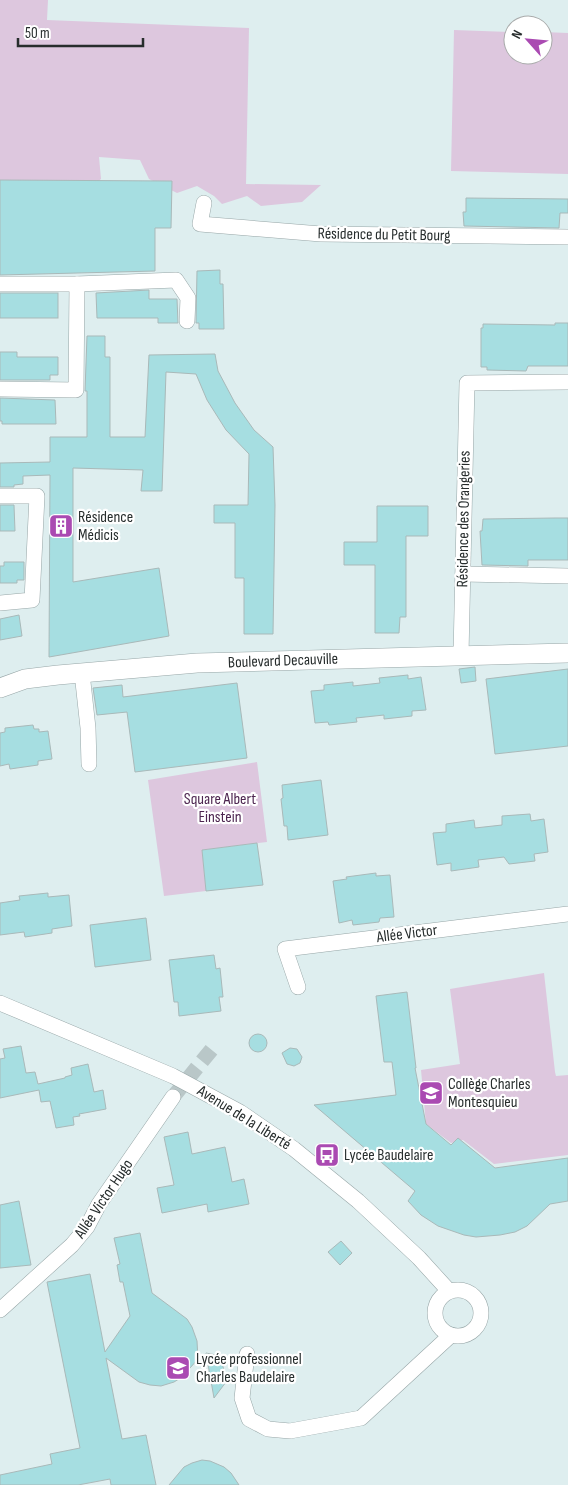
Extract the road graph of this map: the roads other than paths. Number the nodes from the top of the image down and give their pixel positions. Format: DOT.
graph roads {
  1 [pos="204,203"];
  2 [pos="568,237"];
  3 [pos="0,284"];
  4 [pos="77,284"];
  5 [pos="187,321"];
  6 [pos="568,382"];
  7 [pos="0,389"];
  8 [pos="0,496"];
  9 [pos="463,574"];
  10 [pos="568,576"];
  11 [pos="0,604"];
  12 [pos="568,653"];
  13 [pos="461,655"];
  14 [pos="82,673"];
  15 [pos="0,688"];
  16 [pos="89,764"];
  17 [pos="568,914"];
  18 [pos="298,987"];
  19 [pos="0,1004"];
  20 [pos="173,1097"];
  21 [pos="449,1291"];
  22 [pos="0,1310"];
  23 [pos="451,1335"];
  24 [pos="247,1354"];
  1 -- 2 [label="street, Résidence du Petit Bourg"];
  3 -- 4 [label="street"];
  4 -- 5 [label="street"];
  4 -- 7 [label="street"];
  6 -- 9 [label="street, Résidence des Orangeries"];
  8 -- 11 [label="street"];
  9 -- 10 [label="street"];
  9 -- 13 [label="street, Résidence des Orangeries"];
  12 -- 13 [label="street, Boulevard Decauville"];
  13 -- 14 [label="street, Boulevard Decauville"];
  14 -- 15 [label="street, Boulevard Decauville"];
  14 -- 16 [label="street"];
  17 -- 18 [label="street, Allée Victor"];
  19 -- 21 [label="street, Avenue de la Liberté"];
  20 -- 22 [label="street, Allée Victor Hugo"];
  21 -- 23 [label="street"];
  21 -- 23 [label="street"];
  23 -- 24 [label="street"];
}
